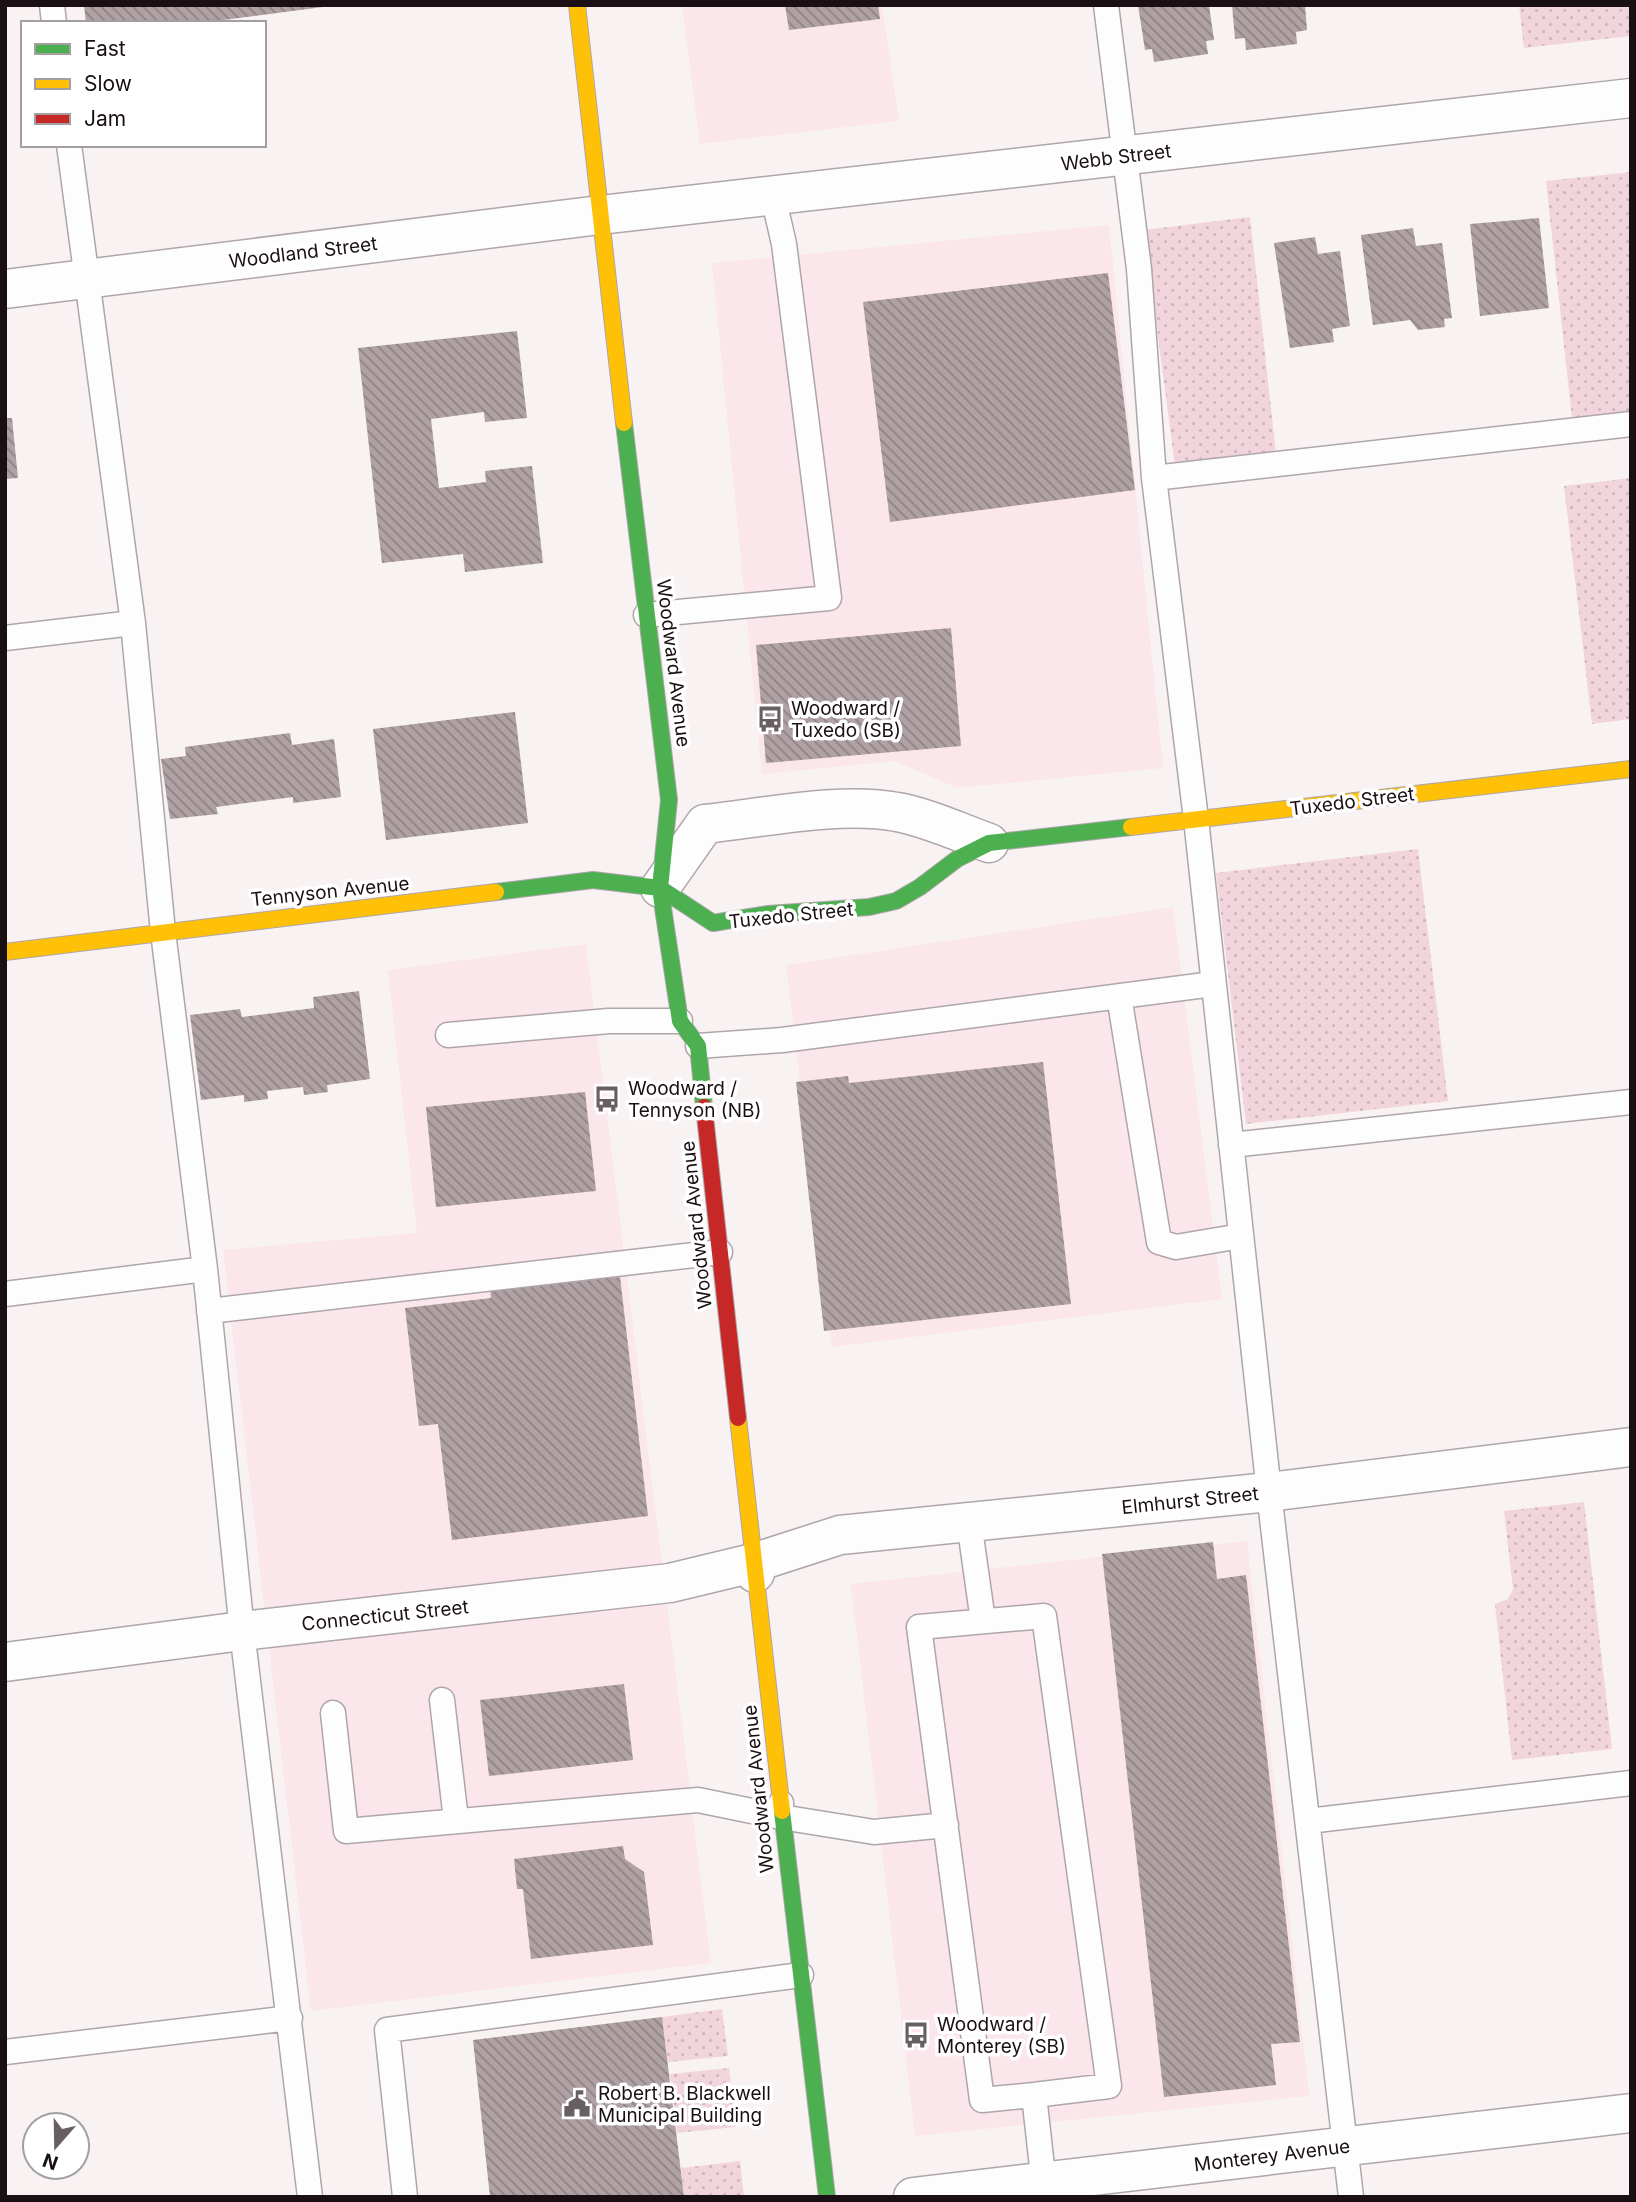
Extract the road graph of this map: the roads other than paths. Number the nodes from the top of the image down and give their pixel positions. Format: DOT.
graph roads {
  1 [pos="577,5"];
  2 [pos="1106,5"];
  3 [pos="1631,98"];
  4 [pos="69,147"];
  5 [pos="1125,156"];
  6 [pos="774,196"];
  7 [pos="600,215"];
  8 [pos="86,279"];
  9 [pos="5,289"];
  10 [pos="1631,424"];
  11 [pos="1154,478"];
  12 [pos="646,615"];
  13 [pos="133,624"];
  14 [pos="5,638"];
  15 [pos="1631,769"];
  16 [pos="1196,819"];
  17 [pos="989,843"];
  18 [pos="660,888"];
  19 [pos="163,932"];
  20 [pos="5,952"];
  21 [pos="1213,984"];
  22 [pos="1119,996"];
  23 [pos="680,1021"];
  24 [pos="448,1035"];
  25 [pos="698,1046"];
  26 [pos="1631,1102"];
  27 [pos="1231,1146"];
  28 [pos="1241,1236"];
  29 [pos="720,1252"];
  30 [pos="205,1269"];
  31 [pos="5,1294"];
  32 [pos="209,1311"];
  33 [pos="1631,1447"];
  34 [pos="1269,1492"];
  35 [pos="969,1522"];
  36 [pos="754,1568"];
  37 [pos="982,1621"];
  38 [pos="242,1631"];
  39 [pos="5,1662"];
  40 [pos="442,1700"];
  41 [pos="333,1713"];
  42 [pos="1631,1783"];
  43 [pos="780,1791"];
  44 [pos="781,1816"];
  45 [pos="456,1820"];
  46 [pos="1308,1821"];
  47 [pos="946,1825"];
  48 [pos="801,1975"];
  49 [pos="290,2018"];
  50 [pos="5,2052"];
  51 [pos="1034,2095"];
  52 [pos="1631,2113"];
  53 [pos="1346,2146"];
  54 [pos="1044,2189"];
  55 [pos="310,2197"];
  56 [pos="405,2197"];
  57 [pos="827,2197"];
  58 [pos="913,2197"];
  59 [pos="1352,2197"];
  1 -- 7 [label="main road, Woodward Avenue"];
  2 -- 5 [label="lane"];
  3 -- 5 [label="street, Webb Street"];
  4 -- 8 [label="lane"];
  5 -- 6 [label="street, Webb Street"];
  5 -- 11 [label="lane"];
  6 -- 7 [label="street, Webb Street"];
  6 -- 12 [label="lane"];
  7 -- 8 [label="street, Woodland Street"];
  7 -- 12 [label="main road, Woodward Avenue"];
  8 -- 9 [label="street, Woodland Street"];
  8 -- 13 [label="lane"];
  10 -- 11 [label="lane"];
  11 -- 16 [label="lane"];
  12 -- 18 [label="main road, Woodward Avenue"];
  13 -- 14 [label="lane"];
  13 -- 19 [label="lane"];
  15 -- 16 [label="main road, Tuxedo Street"];
  16 -- 17 [label="main road, Tuxedo Street"];
  16 -- 21 [label="lane"];
  17 -- 18 [label="main road, Tuxedo Street"];
  17 -- 18 [label="street, Tuxedo Street"];
  18 -- 19 [label="main road, Tennyson Avenue"];
  18 -- 23 [label="main road, Woodward Avenue"];
  19 -- 20 [label="main road, Tennyson Avenue"];
  19 -- 30 [label="lane"];
  21 -- 22 [label="lane"];
  21 -- 27 [label="lane"];
  22 -- 25 [label="lane"];
  22 -- 28 [label="lane"];
  23 -- 24 [label="lane"];
  23 -- 25 [label="main road, Woodward Avenue"];
  25 -- 29 [label="main road, Woodward Avenue"];
  26 -- 27 [label="lane"];
  27 -- 28 [label="lane"];
  28 -- 34 [label="lane"];
  29 -- 32 [label="lane"];
  29 -- 36 [label="main road, Woodward Avenue"];
  30 -- 31 [label="lane"];
  30 -- 32 [label="lane"];
  32 -- 38 [label="lane"];
  33 -- 34 [label="street, Elmhurst Street"];
  34 -- 35 [label="street, Elmhurst Street"];
  34 -- 46 [label="lane"];
  35 -- 36 [label="street, Elmhurst Street"];
  35 -- 37 [label="lane"];
  36 -- 38 [label="street, Connecticut Street"];
  36 -- 43 [label="main road, Woodward Avenue"];
  37 -- 47 [label="lane"];
  37 -- 51 [label="lane"];
  38 -- 39 [label="street, Connecticut Street"];
  38 -- 49 [label="lane"];
  40 -- 45 [label="lane"];
  41 -- 45 [label="lane"];
  42 -- 46 [label="lane"];
  43 -- 44 [label="lane"];
  44 -- 45 [label="lane"];
  44 -- 47 [label="lane"];
  44 -- 48 [label="main road, Woodward Avenue"];
  46 -- 53 [label="lane"];
  47 -- 51 [label="lane"];
  48 -- 56 [label="lane"];
  48 -- 57 [label="main road, Woodward Avenue"];
  49 -- 50 [label="lane"];
  49 -- 55 [label="lane"];
  51 -- 54 [label="lane"];
  52 -- 53 [label="street, Monterey Avenue"];
  53 -- 54 [label="street, Monterey Avenue"];
  53 -- 59 [label="lane"];
  54 -- 58 [label="street, Monterey Avenue"];
}
